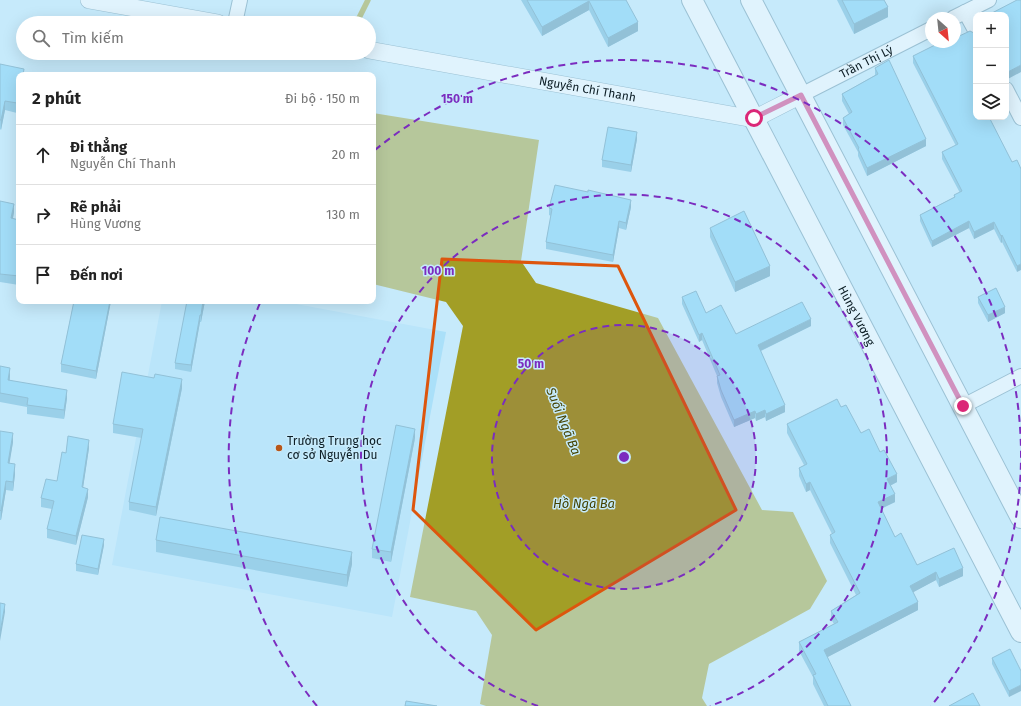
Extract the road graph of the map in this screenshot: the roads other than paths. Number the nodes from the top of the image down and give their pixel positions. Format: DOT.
graph roads {
  1 [pos="89,0"];
  2 [pos="240,0"];
  3 [pos="692,0"];
  4 [pos="751,0"];
  5 [pos="989,0"];
  6 [pos="965,12"];
  7 [pos="961,14"];
  8 [pos="179,16"];
  9 [pos="237,16"];
  10 [pos="973,27"];
  11 [pos="925,32"];
  12 [pos="376,51"];
  13 [pos="801,95"];
  14 [pos="1009,95"];
  15 [pos="754,118"];
  16 [pos="1021,118"];
  17 [pos="1021,376"];
  18 [pos="963,406"];
  19 [pos="1021,518"];
  20 [pos="1021,632"];
  1 -- 8 [label="street"];
  2 -- 9 [label="street"];
  3 -- 15 [label="main road, Hùng Vương"];
  4 -- 13 [label="main road"];
  5 -- 6 [label="street"];
  6 -- 7 [label="street"];
  6 -- 10 [label="street"];
  11 -- 13 [label="street, Trần Thị Lý"];
  12 -- 15 [label="street, Nguyễn Chí Thanh"];
  13 -- 15 [label="street"];
  13 -- 18 [label="main road"];
  14 -- 16 [label="street"];
  15 -- 20 [label="main road, Hùng Vương"];
  17 -- 18 [label="street"];
  18 -- 19 [label="main road"];
}
